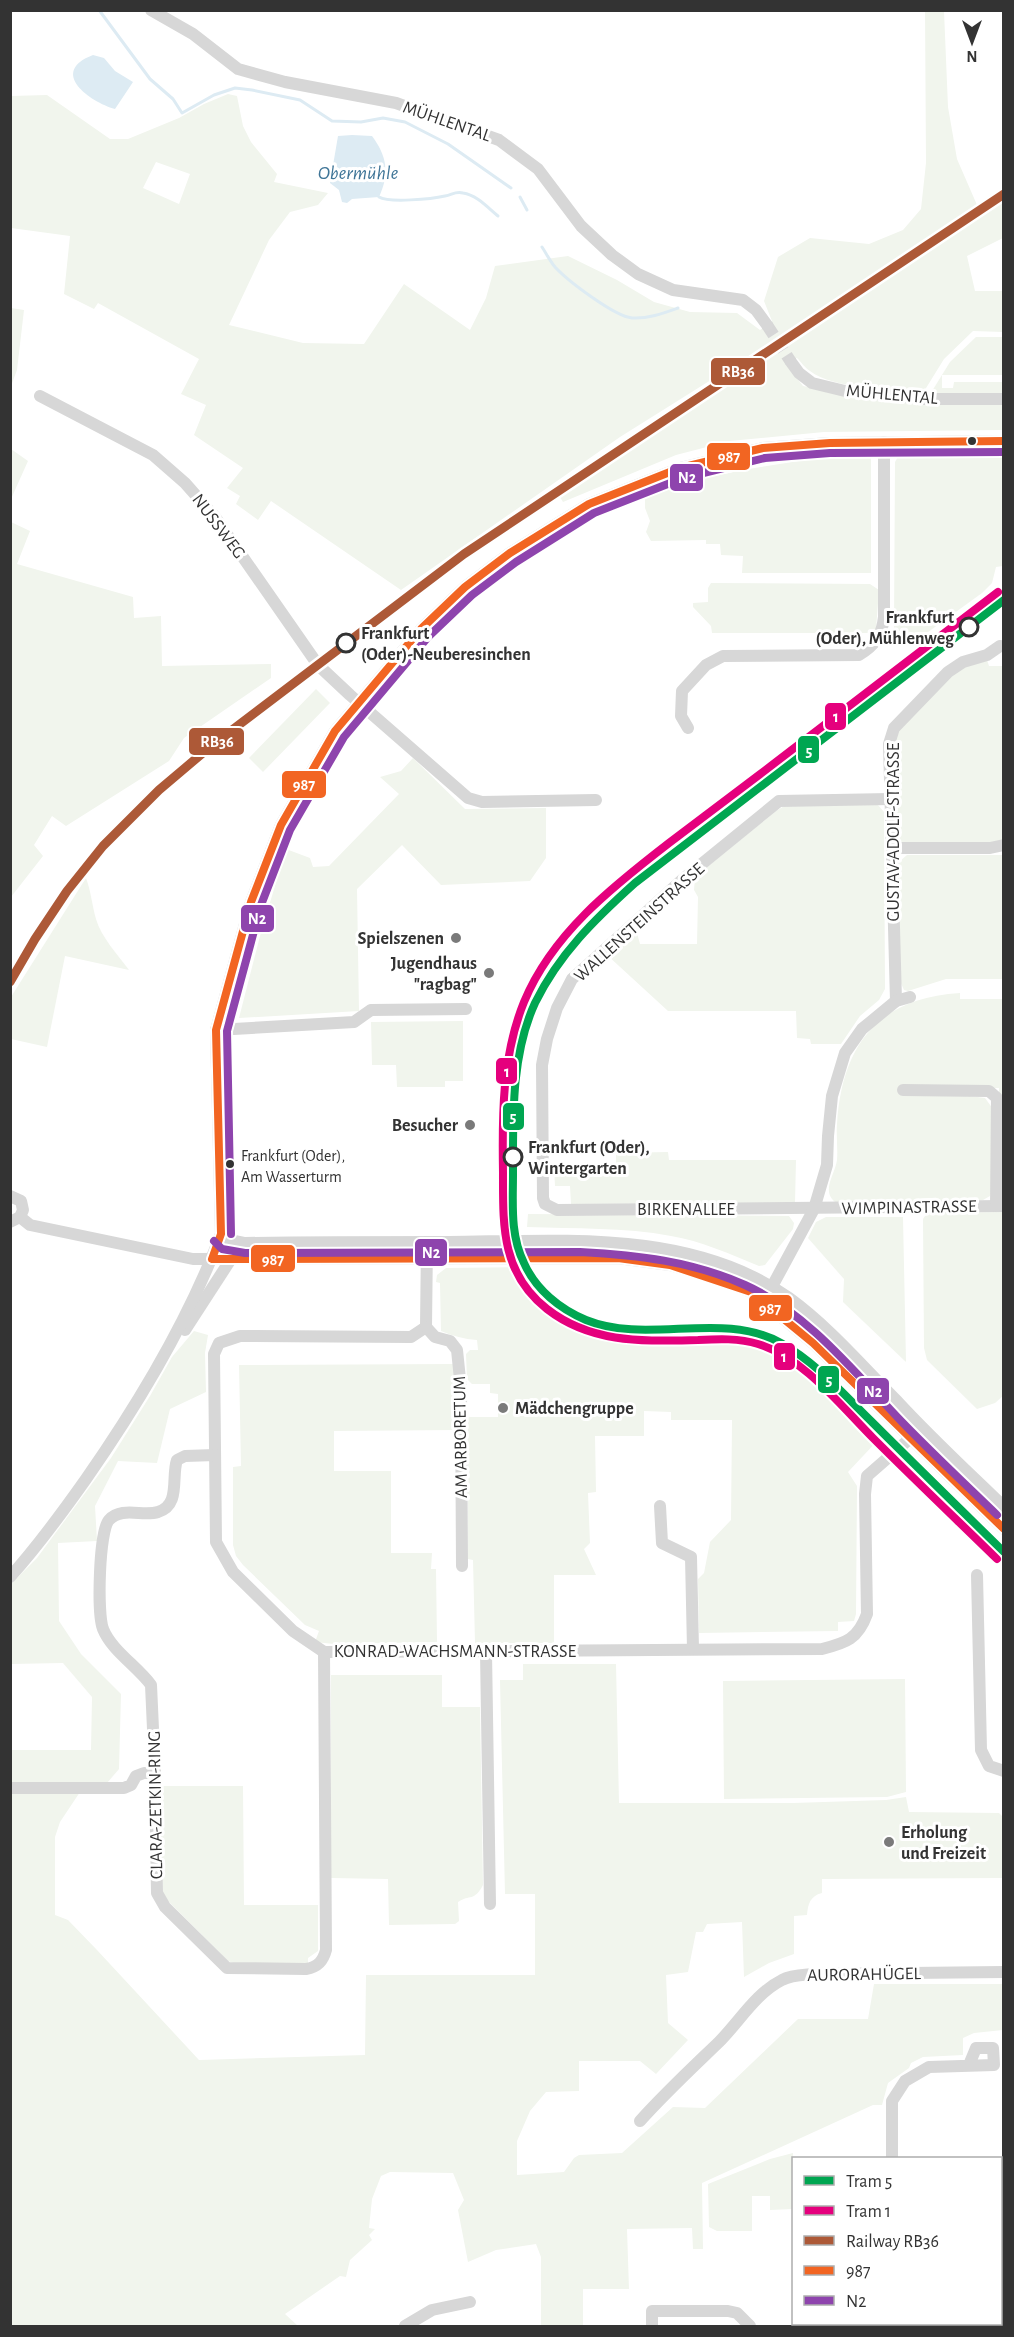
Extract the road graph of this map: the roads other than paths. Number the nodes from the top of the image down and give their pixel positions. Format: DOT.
graph roads {
  1 [pos="151,10"];
  2 [pos="767,325"];
  3 [pos="791,362"];
  4 [pos="40,396"];
  5 [pos="1004,399"];
  6 [pos="884,441"];
  7 [pos="1004,441"];
  8 [pos="1000,646"];
  9 [pos="358,702"];
  10 [pos="688,728"];
  11 [pos="890,799"];
  12 [pos="596,800"];
  13 [pos="1004,845"];
  14 [pos="892,848"];
  15 [pos="910,997"];
  16 [pos="896,1001"];
  17 [pos="465,1009"];
  18 [pos="216,1030"];
  19 [pos="903,1090"];
  20 [pos="10,1196"];
  21 [pos="1000,1206"];
  22 [pos="814,1209"];
  23 [pos="557,1210"];
  24 [pos="15,1220"];
  25 [pos="221,1234"];
  26 [pos="427,1242"];
  27 [pos="428,1258"];
  28 [pos="212,1259"];
  29 [pos="231,1259"];
  30 [pos="772,1287"];
  31 [pos="763,1302"];
  32 [pos="426,1327"];
  33 [pos="147,1386"];
  34 [pos="922,1428"];
  35 [pos="909,1437"];
  36 [pos="215,1455"];
  37 [pos="660,1506"];
  38 [pos="1004,1507"];
  39 [pos="1004,1529"];
  40 [pos="462,1566"];
  41 [pos="977,1575"];
  42 [pos="10,1578"];
  43 [pos="693,1649"];
  44 [pos="324,1652"];
  45 [pos="486,1652"];
  46 [pos="1004,1771"];
  47 [pos="155,1773"];
  48 [pos="10,1788"];
  49 [pos="490,1904"];
  50 [pos="1004,1972"];
  51 [pos="969,2066"];
  52 [pos="640,2121"];
  53 [pos="892,2157"];
  54 [pos="470,2302"];
  55 [pos="405,2326"];
  56 [pos="652,2326"];
  57 [pos="750,2326"];
  1 -- 2 [label="street, MÜHLENTAL"];
  3 -- 5 [label="street, MÜHLENTAL"];
  4 -- 9 [label="street, NUSSWEG"];
  6 -- 7 [label="street"];
  6 -- 9 [label="street"];
  6 -- 10 [label="street"];
  8 -- 11 [label="street, GUSTAV-ADOLF-STRASSE"];
  9 -- 12 [label="street, NUSSWEG"];
  9 -- 18 [label="street"];
  11 -- 14 [label="street, GUSTAV-ADOLF-STRASSE"];
  11 -- 23 [label="street, WALLENSTEINSTRASSE"];
  13 -- 14 [label="street"];
  14 -- 16 [label="street, GUSTAV-ADOLF-STRASSE"];
  15 -- 16 [label="street"];
  16 -- 22 [label="street"];
  17 -- 18 [label="street"];
  18 -- 25 [label="street"];
  19 -- 21 [label="street"];
  20 -- 24 [label="street"];
  21 -- 22 [label="street, WIMPINASTRASSE"];
  22 -- 23 [label="street, BIRKENALLEE"];
  22 -- 30 [label="street"];
  24 -- 28 [label="street"];
  25 -- 26 [label="street, BIRKENALLEE"];
  25 -- 28 [label="street"];
  26 -- 27 [label="street"];
  26 -- 30 [label="street, BIRKENALLEE"];
  27 -- 29 [label="street"];
  27 -- 31 [label="street"];
  27 -- 32 [label="street"];
  28 -- 29 [label="street"];
  28 -- 33 [label="street"];
  29 -- 33 [label="street"];
  30 -- 31 [label="street"];
  30 -- 34 [label="street, BIRKENALLEE"];
  31 -- 35 [label="street"];
  32 -- 36 [label="street, KONRAD-WACHSMANN-STRASSE"];
  32 -- 40 [label="street, AM ARBORETUM"];
  33 -- 42 [label="street"];
  34 -- 35 [label="street, KONRAD-WACHSMANN-STRASSE"];
  34 -- 38 [label="street, BIRKENALLEE"];
  35 -- 39 [label="street"];
  35 -- 43 [label="street, KONRAD-WACHSMANN-STRASSE"];
  36 -- 44 [label="street, KONRAD-WACHSMANN-STRASSE"];
  36 -- 47 [label="street, CLARA-ZETKIN-RING"];
  37 -- 43 [label="street"];
  41 -- 46 [label="street"];
  43 -- 45 [label="street, KONRAD-WACHSMANN-STRASSE"];
  44 -- 45 [label="street, KONRAD-WACHSMANN-STRASSE"];
  44 -- 47 [label="street, CLARA-ZETKIN-RING"];
  45 -- 49 [label="street"];
  47 -- 48 [label="street"];
  50 -- 52 [label="street, AURORAHÜGEL"];
  51 -- 53 [label="street"];
  54 -- 55 [label="street"];
  56 -- 57 [label="street"];
}
